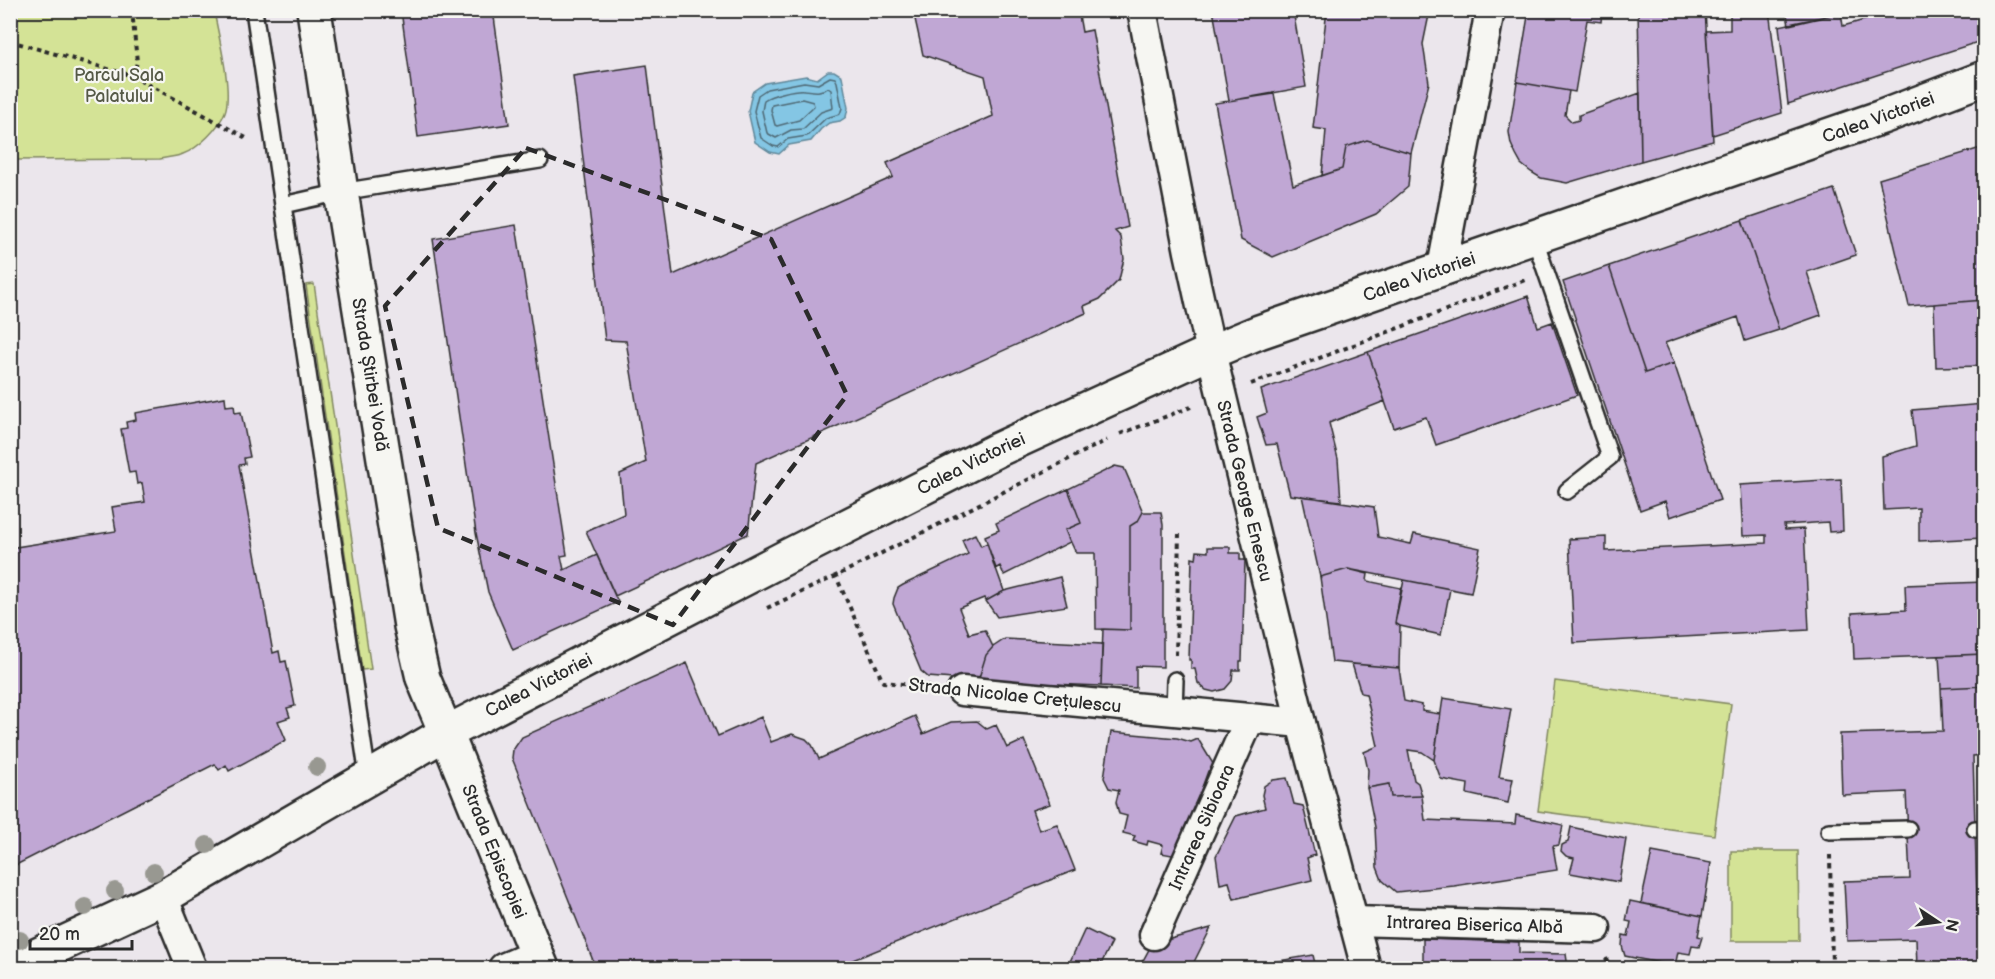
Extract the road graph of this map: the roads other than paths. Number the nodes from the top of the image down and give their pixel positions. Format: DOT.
graph roads {
  1 [pos="254,10"];
  2 [pos="314,10"];
  3 [pos="1142,10"];
  4 [pos="1490,10"];
  5 [pos="1984,78"];
  6 [pos="540,160"];
  7 [pos="341,192"];
  8 [pos="283,205"];
  9 [pos="1534,237"];
  10 [pos="1442,268"];
  11 [pos="1211,352"];
  12 [pos="1567,491"];
  13 [pos="1175,680"];
  14 [pos="962,691"];
  15 [pos="1174,712"];
  16 [pos="1250,718"];
  17 [pos="1301,723"];
  18 [pos="446,733"];
  19 [pos="368,777"];
  20 [pos="1908,829"];
  21 [pos="1829,831"];
  22 [pos="163,897"];
  23 [pos="1353,921"];
  24 [pos="1596,928"];
  25 [pos="1154,935"];
  26 [pos="539,961"];
  27 [pos="10,968"];
  28 [pos="192,969"];
  29 [pos="502,969"];
  30 [pos="1366,969"];
  1 -- 8 [label="lane"];
  2 -- 7 [label="main road, Strada Știrbei Vodă"];
  3 -- 11 [label="street, Strada George Enescu"];
  4 -- 10 [label="street"];
  5 -- 9 [label="main road, Calea Victoriei"];
  6 -- 7 [label="lane"];
  7 -- 8 [label="lane"];
  7 -- 18 [label="main road, Strada Știrbei Vodă"];
  8 -- 19 [label="lane"];
  9 -- 10 [label="main road, Calea Victoriei"];
  9 -- 12 [label="lane"];
  10 -- 11 [label="main road, Calea Victoriei"];
  11 -- 17 [label="street, Strada George Enescu"];
  11 -- 18 [label="main road, Calea Victoriei"];
  13 -- 15 [label="lane"];
  14 -- 15 [label="street, Strada Nicolae Crețulescu"];
  15 -- 16 [label="street, Strada Nicolae Crețulescu"];
  16 -- 17 [label="street, Strada Nicolae Crețulescu"];
  16 -- 25 [label="street, Intrarea Sibioara"];
  17 -- 23 [label="street, Strada George Enescu"];
  18 -- 19 [label="main road, Calea Victoriei"];
  18 -- 26 [label="main road, Strada Episcopiei"];
  19 -- 22 [label="main road, Calea Victoriei"];
  20 -- 21 [label="lane"];
  22 -- 27 [label="main road, Calea Victoriei"];
  22 -- 28 [label="street"];
  23 -- 24 [label="street, Intrarea Biserica Albă"];
  23 -- 30 [label="street, Strada George Enescu"];
  26 -- 29 [label="street"];
}
